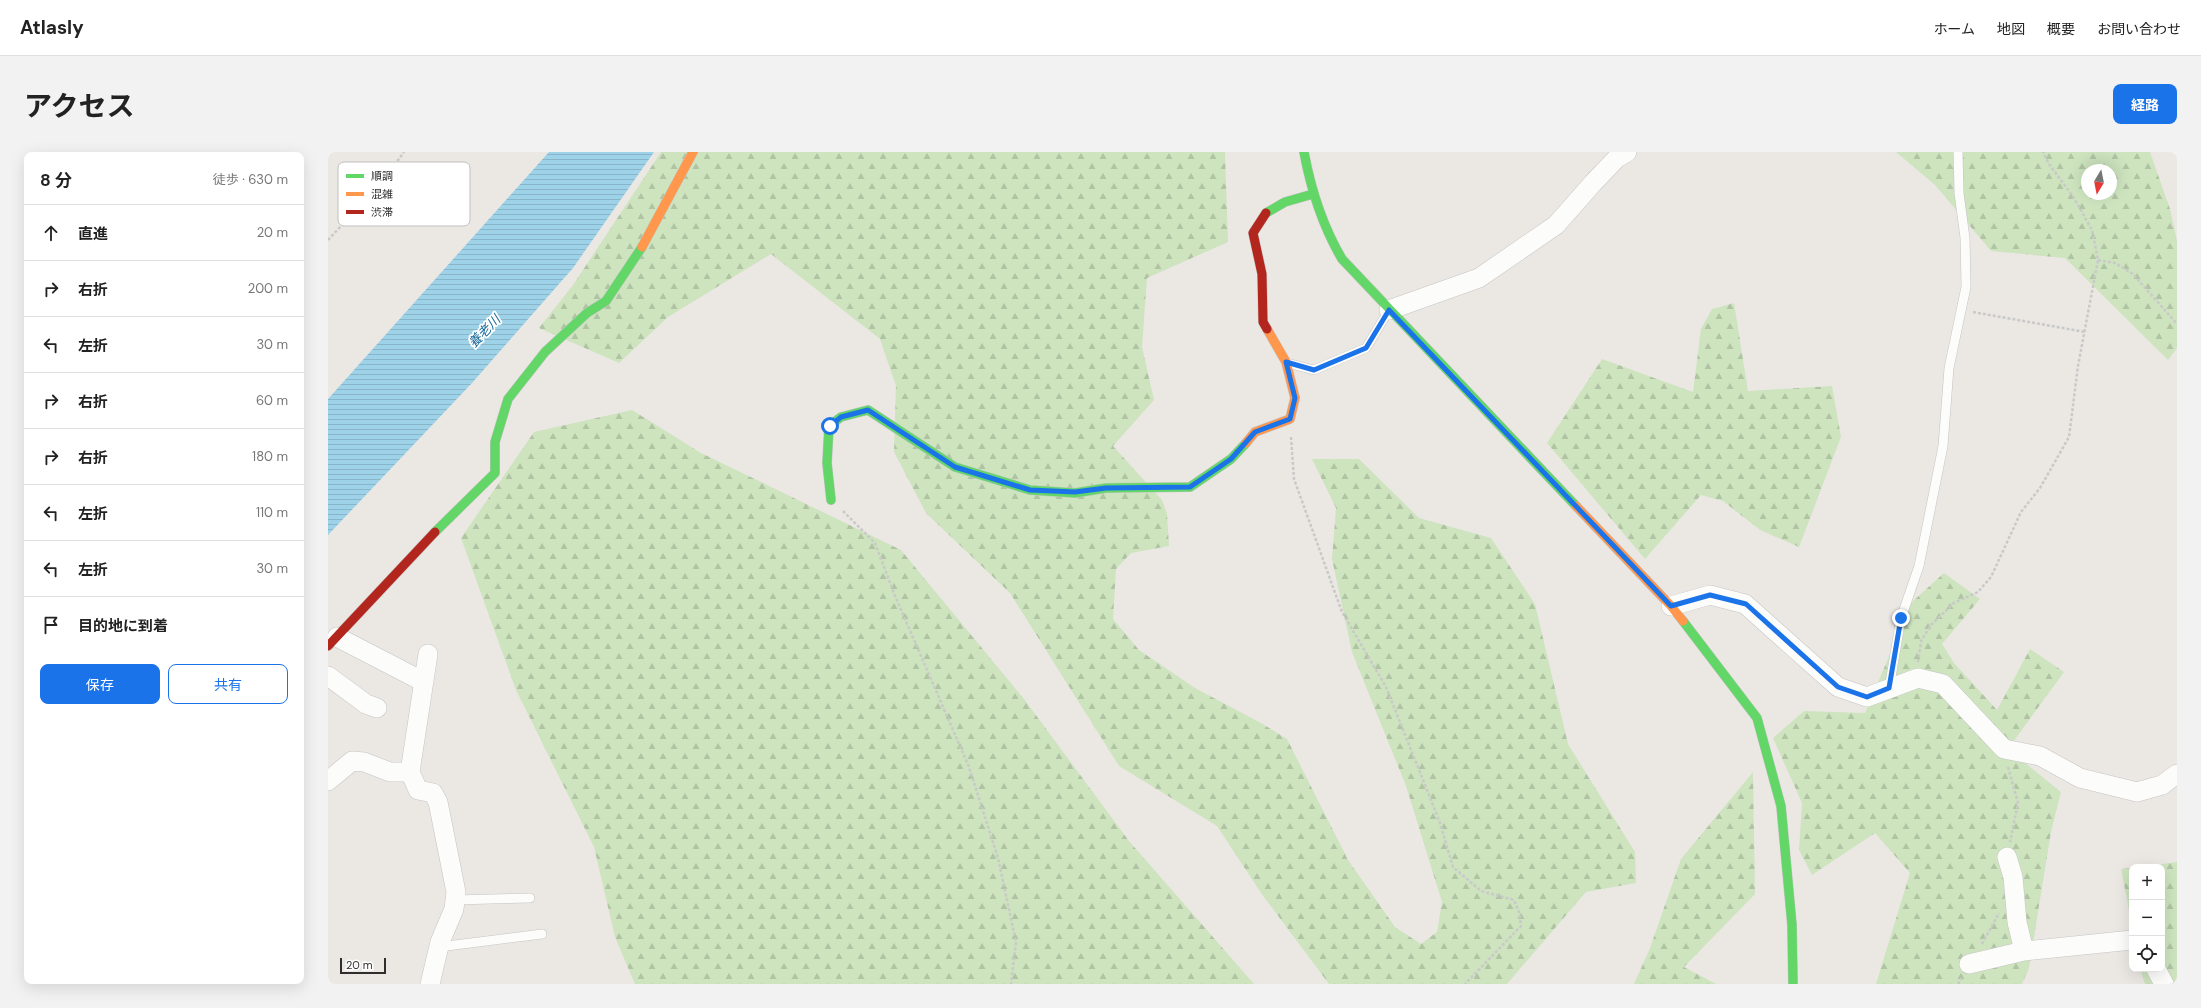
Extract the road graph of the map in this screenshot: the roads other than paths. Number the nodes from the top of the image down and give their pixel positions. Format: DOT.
graph roads {
  1 [pos="693,152"];
  2 [pos="1304,152"];
  3 [pos="1627,152"];
  4 [pos="1958,152"];
  5 [pos="1313,194"];
  6 [pos="1389,310"];
  7 [pos="1286,362"];
  8 [pos="831,500"];
  9 [pos="1671,606"];
  10 [pos="332,641"];
  11 [pos="428,654"];
  12 [pos="328,676"];
  13 [pos="424,682"];
  14 [pos="1889,688"];
  15 [pos="377,708"];
  16 [pos="410,772"];
  17 [pos="2177,774"];
  18 [pos="328,781"];
  19 [pos="2007,857"];
  20 [pos="530,898"];
  21 [pos="455,900"];
  22 [pos="542,934"];
  23 [pos="2129,940"];
  24 [pos="439,947"];
  25 [pos="2024,952"];
  26 [pos="1969,964"];
  27 [pos="2158,972"];
  28 [pos="430,984"];
  29 [pos="1793,984"];
  30 [pos="2164,984"];
  1 -- 10 [label="street"];
  2 -- 5 [label="street"];
  3 -- 6 [label="street"];
  4 -- 14 [label="lane"];
  5 -- 6 [label="street"];
  5 -- 7 [label="street"];
  6 -- 7 [label="lane"];
  6 -- 9 [label="street"];
  7 -- 8 [label="street"];
  9 -- 14 [label="street"];
  9 -- 29 [label="street"];
  10 -- 13 [label="street"];
  11 -- 13 [label="street"];
  12 -- 15 [label="street"];
  13 -- 16 [label="street"];
  14 -- 17 [label="street"];
  16 -- 18 [label="street"];
  16 -- 21 [label="street"];
  19 -- 25 [label="street"];
  20 -- 21 [label="lane"];
  21 -- 24 [label="street"];
  22 -- 24 [label="lane"];
  23 -- 25 [label="street"];
  24 -- 28 [label="street"];
  25 -- 26 [label="street"];
  27 -- 30 [label="street"];
}
